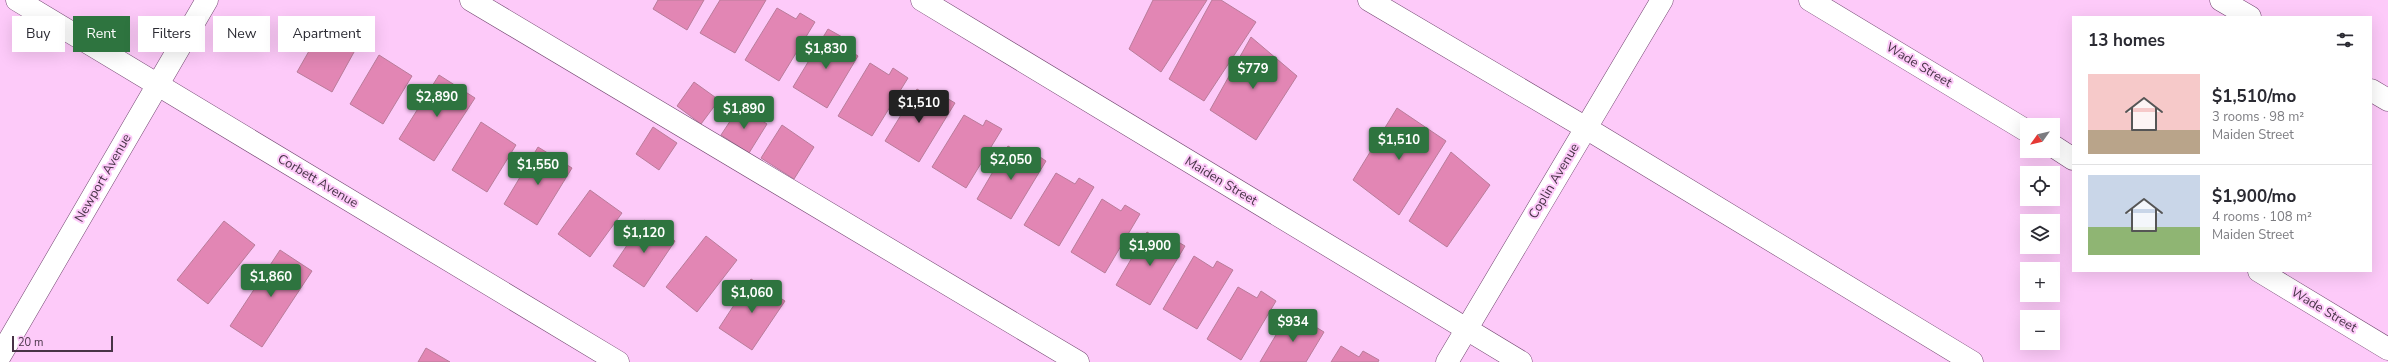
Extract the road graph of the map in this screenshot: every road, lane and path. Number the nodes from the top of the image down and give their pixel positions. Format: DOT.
graph roads {
  1 [pos="18,0"];
  2 [pos="207,0"];
  3 [pos="471,0"];
  4 [pos="922,0"];
  5 [pos="1369,0"];
  6 [pos="1662,0"];
  7 [pos="1810,0"];
  8 [pos="2221,0"];
  9 [pos="2248,16"];
  10 [pos="158,84"];
  11 [pos="2372,91"];
  12 [pos="2388,100"];
  13 [pos="2020,127"];
  14 [pos="1586,128"];
  15 [pos="2060,151"];
  16 [pos="2072,158"];
  17 [pos="2261,272"];
  18 [pos="1466,329"];
  19 [pos="2388,349"];
  20 [pos="0,356"];
  21 [pos="618,362"];
  22 [pos="1078,362"];
  23 [pos="1447,362"];
  24 [pos="1521,362"];
  25 [pos="1972,362"];
  1 -- 10 [label="street, Corbett Avenue"];
  2 -- 10 [label="street, Newport Avenue"];
  3 -- 22 [label="street"];
  4 -- 18 [label="street, Maiden Street"];
  5 -- 14 [label="street"];
  6 -- 14 [label="street, Coplin Avenue"];
  7 -- 13 [label="street, Wade Street"];
  8 -- 9 [label="street"];
  10 -- 20 [label="street, Newport Avenue"];
  10 -- 21 [label="street, Corbett Avenue"];
  11 -- 12 [label="street"];
  14 -- 18 [label="street, Coplin Avenue"];
  14 -- 25 [label="street"];
  15 -- 16 [label="street"];
  17 -- 19 [label="street, Wade Street"];
  18 -- 23 [label="street, Coplin Avenue"];
  18 -- 24 [label="street, Maiden Street"];
}
